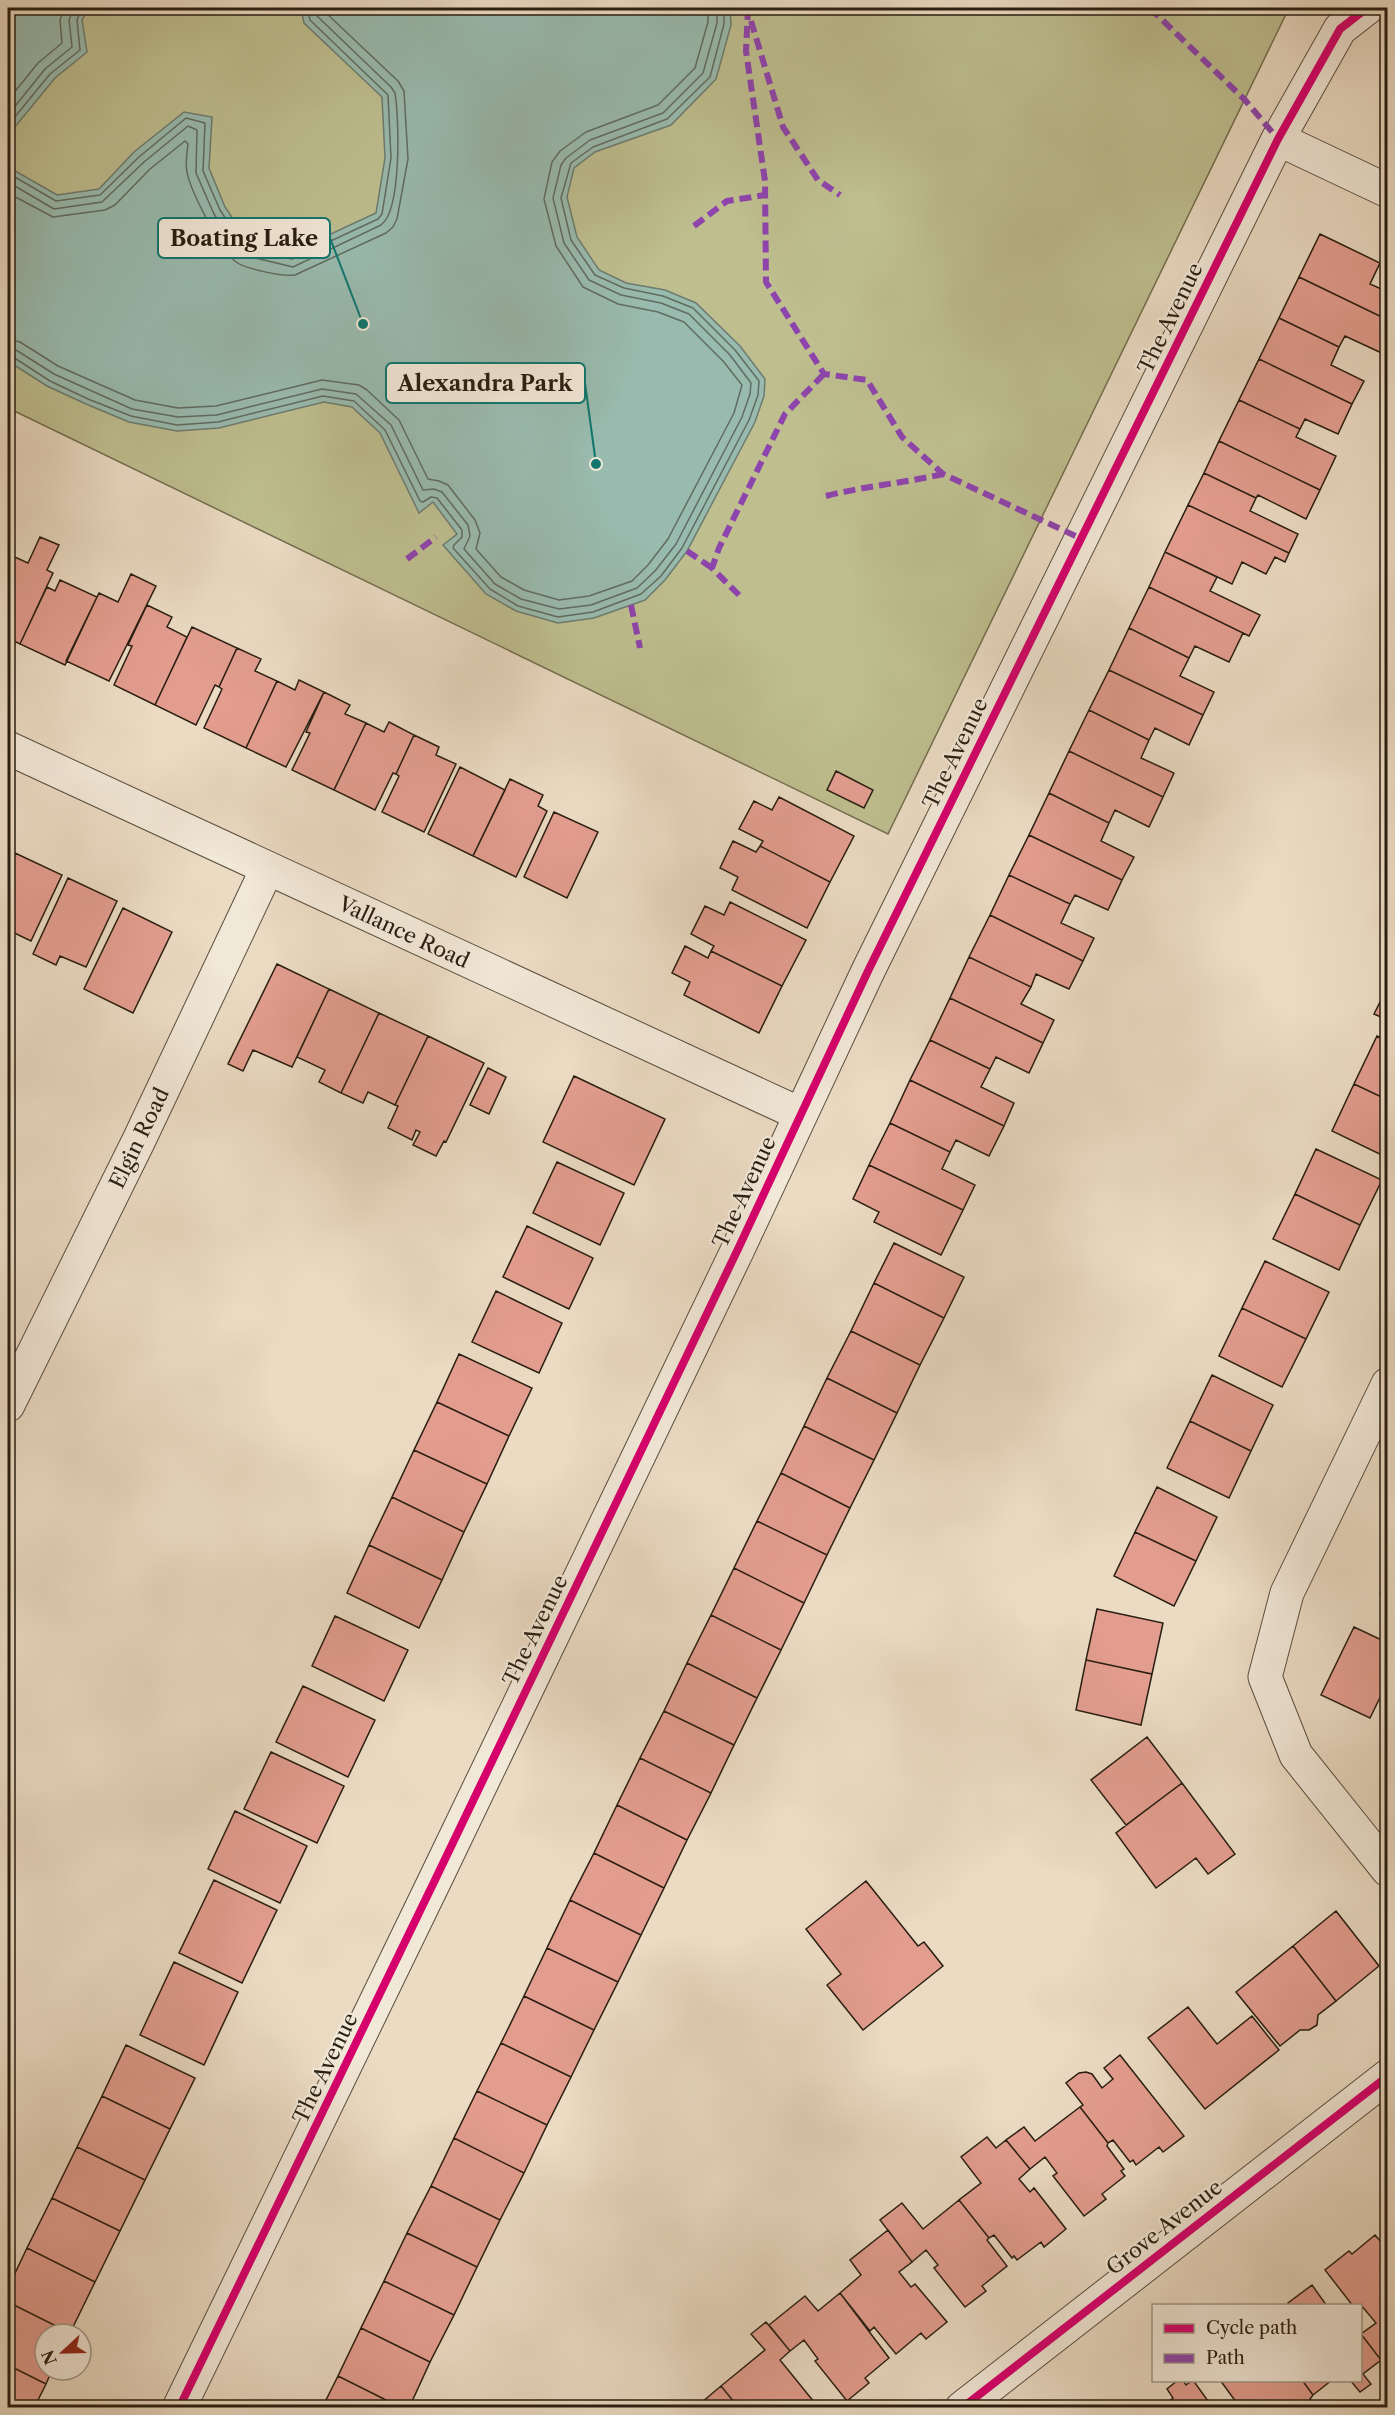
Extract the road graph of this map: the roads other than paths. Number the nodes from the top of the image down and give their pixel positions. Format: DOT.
graph roads {
  1 [pos="1367,8"];
  2 [pos="1278,139"];
  3 [pos="1388,191"];
  4 [pos="8,748"];
  5 [pos="267,869"];
  6 [pos="800,1114"];
  7 [pos="1388,1384"];
  8 [pos="8,1405"];
  9 [pos="1388,1870"];
  10 [pos="1388,2076"];
  11 [pos="179,2408"];
  12 [pos="962,2408"];
  1 -- 2 [label="street, The Avenue"];
  2 -- 3 [label="street"];
  2 -- 6 [label="street, The Avenue"];
  4 -- 5 [label="street, Vallance Road"];
  5 -- 6 [label="street, Vallance Road"];
  5 -- 8 [label="street, Elgin Road"];
  6 -- 11 [label="street, The Avenue"];
  7 -- 9 [label="street"];
  10 -- 12 [label="street, Grove Avenue"];
}
